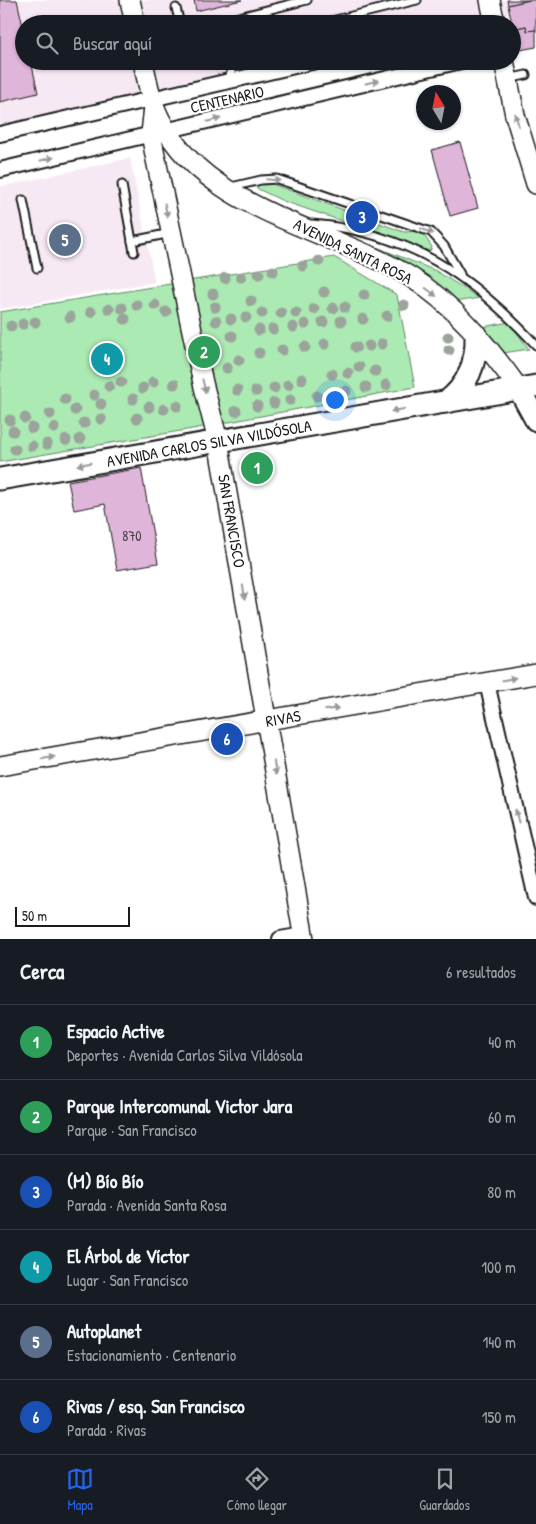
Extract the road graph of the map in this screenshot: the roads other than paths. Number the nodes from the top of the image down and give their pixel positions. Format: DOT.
graph roads {
  1 [pos="130,0"];
  2 [pos="307,0"];
  3 [pos="417,0"];
  4 [pos="490,0"];
  5 [pos="176,8"];
  6 [pos="133,15"];
  7 [pos="178,15"];
  8 [pos="246,15"];
  9 [pos="356,15"];
  10 [pos="491,15"];
  11 [pos="145,70"];
  12 [pos="231,70"];
  13 [pos="275,70"];
  14 [pos="424,70"];
  15 [pos="506,70"];
  16 [pos="526,75"];
  17 [pos="229,80"];
  18 [pos="152,102"];
  19 [pos="159,133"];
  20 [pos="0,134"];
  21 [pos="530,152"];
  22 [pos="0,170"];
  23 [pos="536,184"];
  24 [pos="122,185"];
  25 [pos="225,188"];
  26 [pos="23,200"];
  27 [pos="294,223"];
  28 [pos="171,233"];
  29 [pos="132,241"];
  30 [pos="134,252"];
  31 [pos="37,268"];
  32 [pos="460,274"];
  33 [pos="476,335"];
  34 [pos="536,345"];
  35 [pos="528,387"];
  36 [pos="446,402"];
  37 [pos="536,420"];
  38 [pos="218,441"];
  39 [pos="0,479"];
  40 [pos="536,674"];
  41 [pos="487,683"];
  42 [pos="266,720"];
  43 [pos="0,766"];
  44 [pos="536,898"];
  45 [pos="304,937"];
  46 [pos="280,939"];
  1 -- 6 [label="street"];
  2 -- 8 [label="lane"];
  3 -- 9 [label="lane"];
  4 -- 10 [label="street"];
  5 -- 7 [label="lane"];
  11 -- 18 [label="street, SAN FRANCISCO"];
  12 -- 17 [label="lane"];
  13 -- 17 [label="street, CENTENARIO"];
  19 -- 14 [label="street, CENTENARIO, one-way"];
  15 -- 16 [label="lane"];
  21 -- 15 [label="street, one-way"];
  17 -- 18 [label="street, CENTENARIO"];
  18 -- 19 [label="street, SAN FRANCISCO"];
  18 -- 20 [label="street, CENTENARIO"];
  22 -- 19 [label="street, CENTENARIO, one-way"];
  19 -- 25 [label="street, AVENIDA SANTA ROSA"];
  19 -- 28 [label="street, SAN FRANCISCO, one-way"];
  21 -- 23 [label="street"];
  24 -- 29 [label="lane"];
  25 -- 27 [label="street, AVENIDA SANTA ROSA"];
  25 -- 32 [label="lane, one-way"];
  26 -- 31 [label="lane"];
  27 -- 32 [label="lane"];
  27 -- 33 [label="street, AVENIDA SANTA ROSA, one-way"];
  28 -- 29 [label="lane"];
  28 -- 38 [label="street, SAN FRANCISCO, one-way"];
  29 -- 30 [label="lane"];
  32 -- 34 [label="lane"];
  33 -- 35 [label="street, AVENIDA SANTA ROSA"];
  33 -- 36 [label="main road"];
  35 -- 36 [label="main road, AVENIDA CARLOS SILVA VILDÓSOLA"];
  35 -- 37 [label="main road, AVENIDA SANTA ROSA"];
  36 -- 38 [label="main road, AVENIDA CARLOS SILVA VILDÓSOLA, one-way"];
  38 -- 39 [label="main road, AVENIDA CARLOS SILVA VILDÓSOLA, one-way"];
  38 -- 42 [label="street, SAN FRANCISCO, one-way"];
  41 -- 40 [label="street, RIVAS, one-way"];
  42 -- 41 [label="street, RIVAS, one-way"];
  44 -- 41 [label="street, one-way"];
  43 -- 42 [label="street, RIVAS, one-way"];
  42 -- 45 [label="street, SAN FRANCISCO, one-way"];
  45 -- 46 [label="street"];
}
